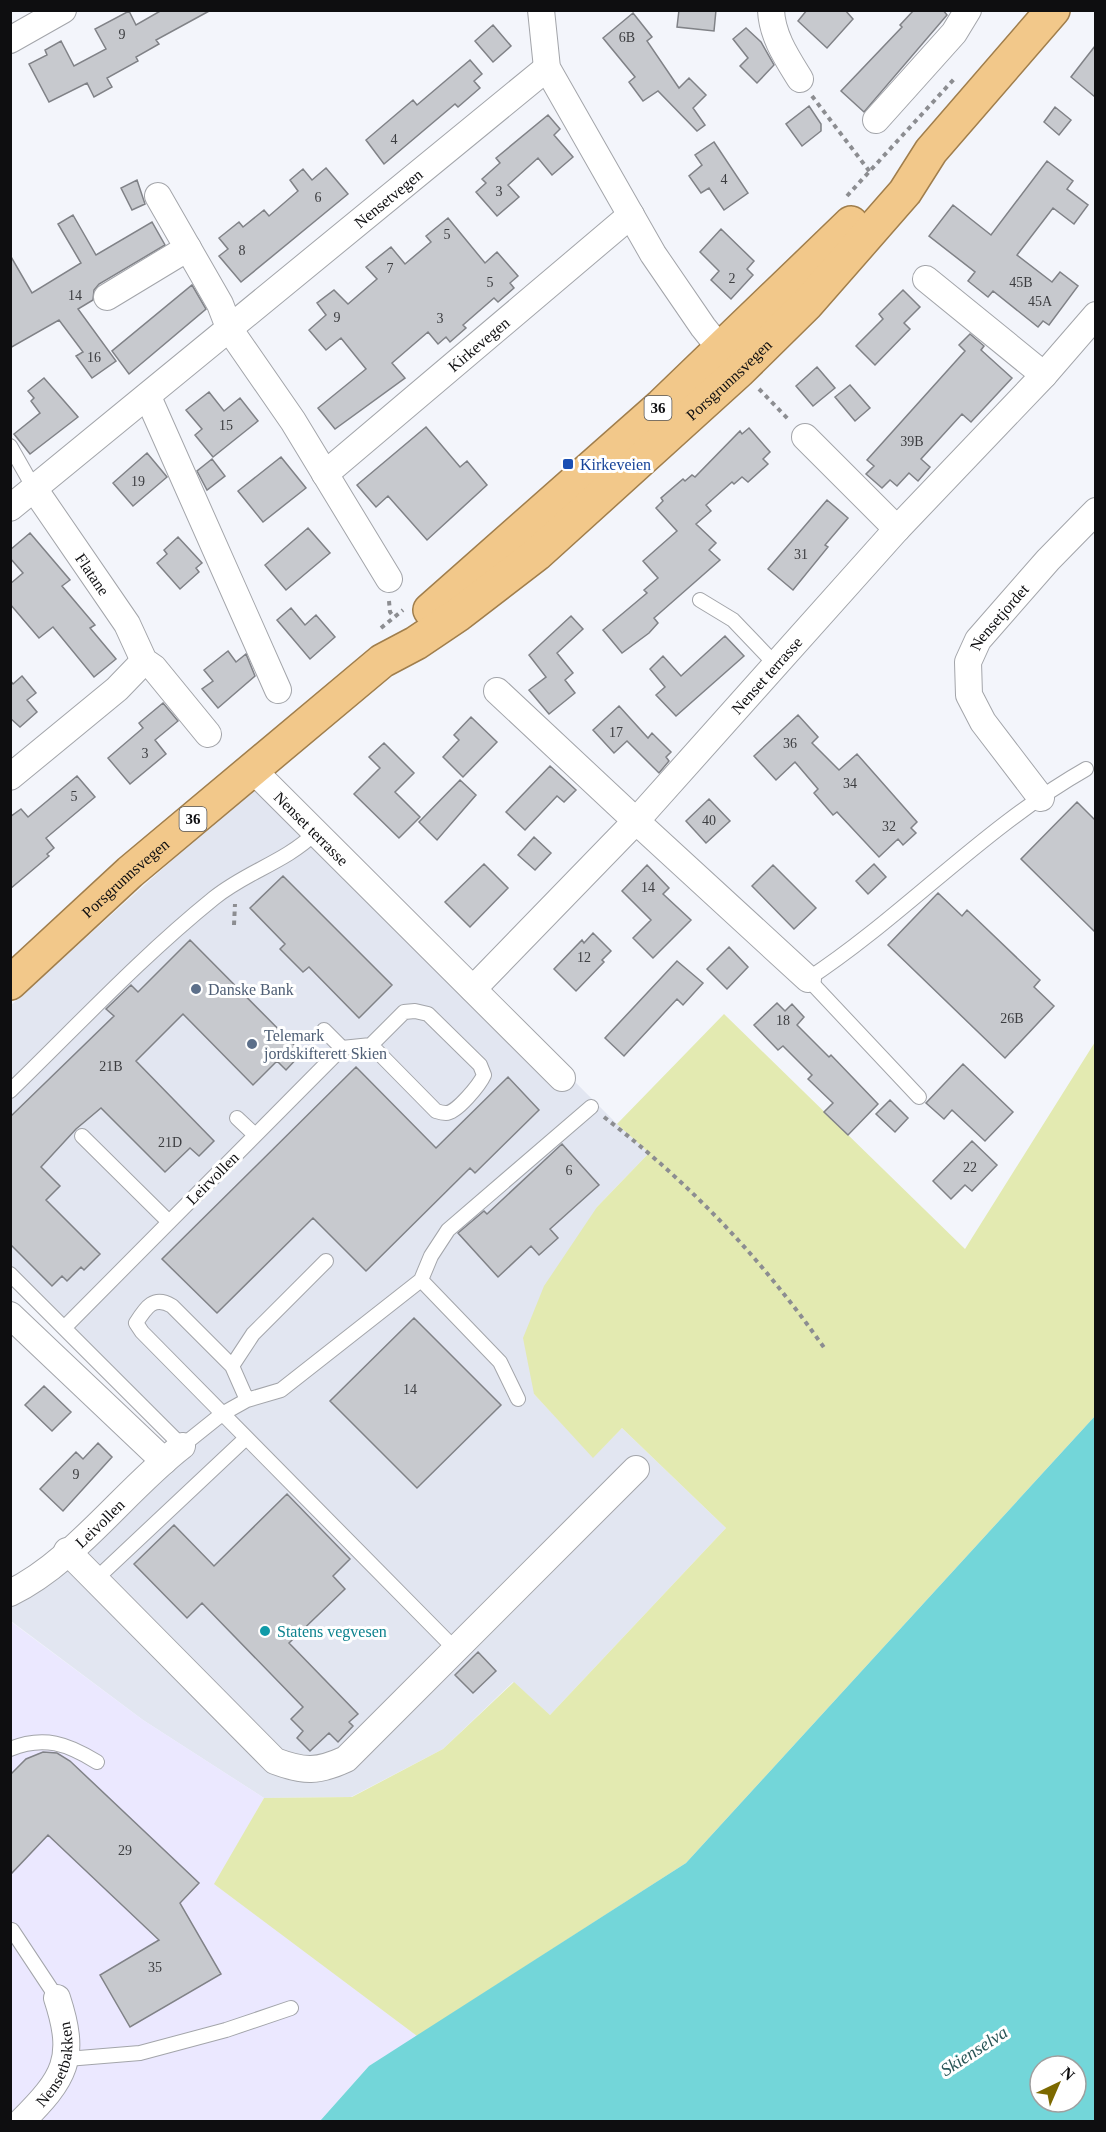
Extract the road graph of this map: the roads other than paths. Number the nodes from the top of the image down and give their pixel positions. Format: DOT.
graph roads {
  1 [pos="63,10"];
  2 [pos="542,10"];
  3 [pos="771,10"];
  4 [pos="968,10"];
  5 [pos="1053,10"];
  6 [pos="10,40"];
  7 [pos="547,68"];
  8 [pos="800,79"];
  9 [pos="876,120"];
  10 [pos="158,196"];
  11 [pos="631,214"];
  12 [pos="188,248"];
  13 [pos="926,279"];
  14 [pos="107,297"];
  15 [pos="1095,315"];
  16 [pos="230,330"];
  17 [pos="739,369"];
  18 [pos="1044,375"];
  19 [pos="148,398"];
  20 [pos="806,437"];
  21 [pos="10,446"];
  22 [pos="325,474"];
  23 [pos="35,490"];
  24 [pos="10,508"];
  25 [pos="1095,511"];
  26 [pos="897,529"];
  27 [pos="389,579"];
  28 [pos="700,600"];
  29 [pos="144,661"];
  30 [pos="777,666"];
  31 [pos="278,690"];
  32 [pos="497,691"];
  33 [pos="208,734"];
  34 [pos="252,769"];
  35 [pos="1086,769"];
  36 [pos="10,777"];
  37 [pos="1041,798"];
  38 [pos="636,821"];
  39 [pos="314,834"];
  40 [pos="808,979"];
  41 [pos="10,983"];
  42 [pos="473,989"];
  43 [pos="324,1030"];
  44 [pos="371,1045"];
  45 [pos="342,1048"];
  46 [pos="562,1078"];
  47 [pos="10,1091"];
  48 [pos="919,1097"];
  49 [pos="591,1107"];
  50 [pos="237,1118"];
  51 [pos="82,1136"];
  52 [pos="255,1136"];
  53 [pos="169,1222"];
  54 [pos="326,1261"];
  55 [pos="10,1274"];
  56 [pos="421,1280"];
  57 [pos="10,1314"];
  58 [pos="65,1327"];
  59 [pos="232,1366"];
  60 [pos="247,1400"];
  61 [pos="518,1400"];
  62 [pos="222,1414"];
  63 [pos="245,1439"];
  64 [pos="173,1454"];
  65 [pos="636,1469"];
  66 [pos="67,1551"];
  67 [pos="95,1580"];
  68 [pos="10,1593"];
  69 [pos="456,1650"];
  70 [pos="10,1749"];
  71 [pos="97,1762"];
  72 [pos="12,1930"];
  73 [pos="57,1998"];
  74 [pos="291,2008"];
  75 [pos="67,2059"];
  76 [pos="21,2121"];
  1 -- 6 [label="street"];
  2 -- 7 [label="street"];
  3 -- 8 [label="street"];
  4 -- 9 [label="street"];
  5 -- 17 [label="highway, Porsgrunnsvegen / 36"];
  7 -- 11 [label="street"];
  7 -- 16 [label="street, Nensetvegen"];
  10 -- 12 [label="street"];
  11 -- 17 [label="street"];
  11 -- 22 [label="street, Kirkevegen"];
  12 -- 14 [label="street"];
  12 -- 16 [label="street"];
  13 -- 18 [label="street"];
  15 -- 18 [label="street, Nenset terrasse"];
  16 -- 19 [label="street, Nensetvegen"];
  16 -- 22 [label="street"];
  17 -- 34 [label="highway, Porsgrunnsvegen / 36"];
  18 -- 26 [label="street, Nenset terrasse"];
  19 -- 23 [label="street, Nensetvegen"];
  19 -- 31 [label="street"];
  20 -- 26 [label="street"];
  21 -- 23 [label="lane"];
  22 -- 27 [label="street"];
  23 -- 24 [label="street, Nensetvegen"];
  23 -- 29 [label="street, Flatane"];
  25 -- 37 [label="street, Nensetjordet"];
  26 -- 30 [label="street, Nenset terrasse"];
  28 -- 30 [label="lane"];
  29 -- 33 [label="street, Flatane"];
  29 -- 36 [label="street"];
  30 -- 38 [label="street, Nenset terrasse"];
  32 -- 38 [label="street"];
  34 -- 39 [label="street, Nenset terrasse"];
  34 -- 41 [label="highway, Porsgrunnsvegen / 36"];
  35 -- 37 [label="lane"];
  37 -- 40 [label="lane"];
  38 -- 40 [label="street"];
  38 -- 42 [label="street, Nenset terrasse"];
  39 -- 42 [label="street, Nenset terrasse"];
  39 -- 47 [label="lane"];
  40 -- 48 [label="lane"];
  42 -- 46 [label="street, Nenset terrasse"];
  43 -- 45 [label="lane"];
  44 -- 44 [label="lane"];
  44 -- 45 [label="lane"];
  45 -- 52 [label="lane, Leirvollen"];
  49 -- 56 [label="lane"];
  50 -- 52 [label="lane"];
  51 -- 53 [label="lane"];
  52 -- 53 [label="lane, Leirvollen"];
  53 -- 58 [label="lane, Leirvollen"];
  54 -- 59 [label="lane"];
  55 -- 58 [label="lane"];
  56 -- 60 [label="lane"];
  56 -- 61 [label="lane"];
  57 -- 64 [label="street"];
  58 -- 64 [label="lane"];
  59 -- 60 [label="lane"];
  59 -- 62 [label="lane"];
  60 -- 62 [label="lane"];
  62 -- 63 [label="lane"];
  62 -- 64 [label="lane"];
  63 -- 67 [label="lane"];
  63 -- 69 [label="lane"];
  64 -- 66 [label="street, Leivollen"];
  65 -- 69 [label="street"];
  66 -- 67 [label="street"];
  66 -- 68 [label="street, Leivollen"];
  67 -- 69 [label="street"];
  70 -- 71 [label="lane"];
  72 -- 73 [label="lane"];
  73 -- 75 [label="street, Nensetbakken"];
  74 -- 75 [label="lane"];
  75 -- 76 [label="street, Nensetbakken"];
}
